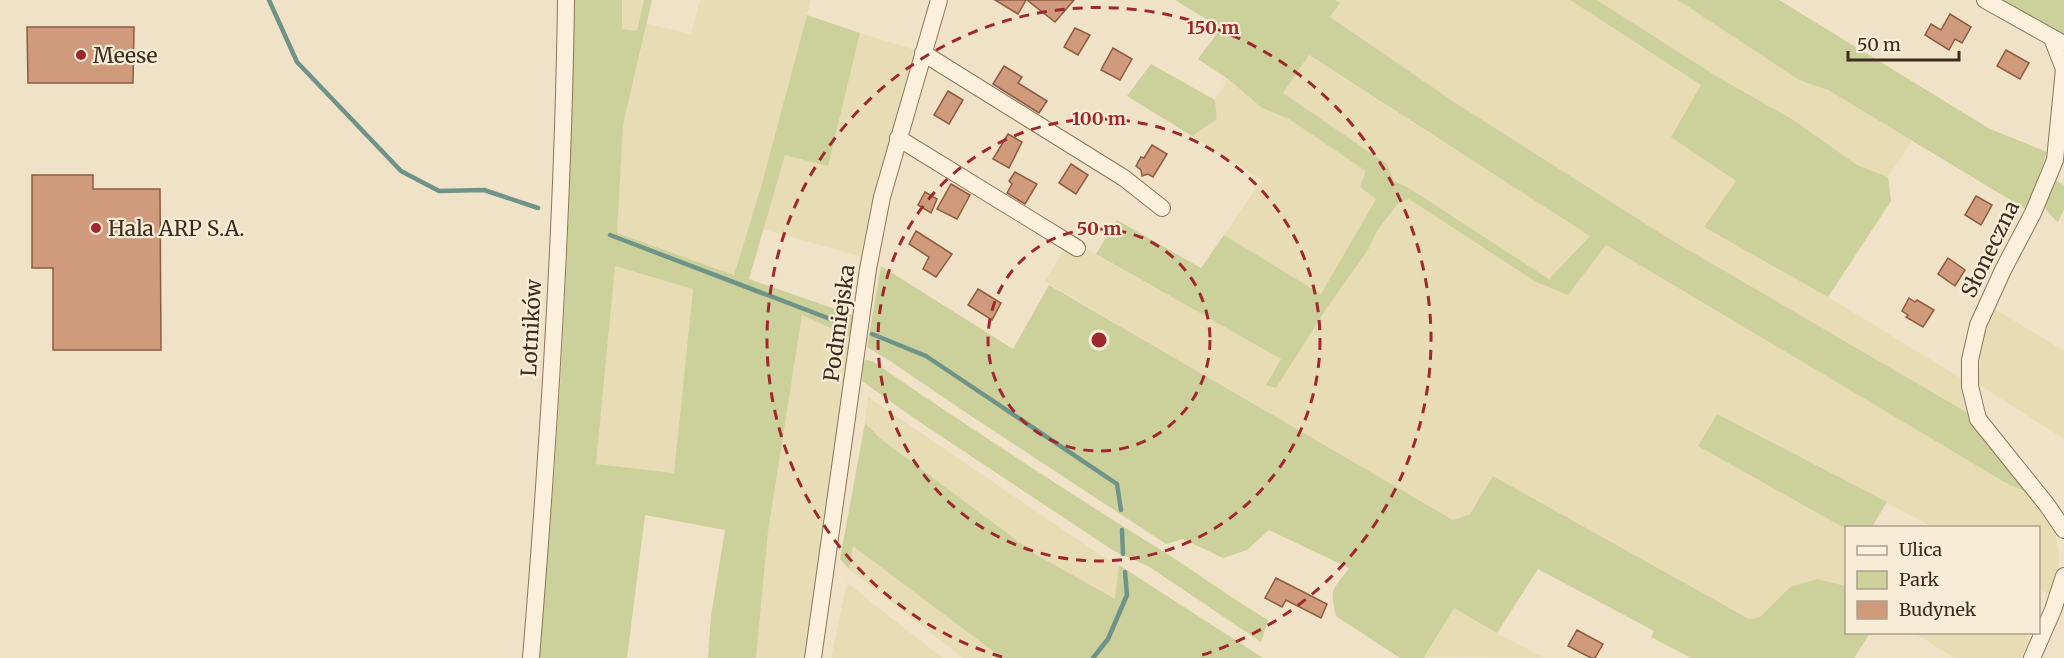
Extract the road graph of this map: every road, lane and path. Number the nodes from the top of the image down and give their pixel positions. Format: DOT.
graph roads {
  1 [pos="566,0"];
  2 [pos="939,0"];
  3 [pos="1984,0"];
  4 [pos="2058,41"];
  5 [pos="923,52"];
  6 [pos="898,138"];
  7 [pos="1162,208"];
  8 [pos="1077,248"];
  9 [pos="2064,530"];
  10 [pos="2064,576"];
  11 [pos="531,658"];
  12 [pos="813,658"];
  13 [pos="2032,658"];
  1 -- 11 [label="street, Lotników"];
  2 -- 5 [label="street, Podmiejska"];
  3 -- 4 [label="street, Słoneczna"];
  4 -- 9 [label="street, Słoneczna"];
  5 -- 6 [label="street, Podmiejska"];
  5 -- 7 [label="street"];
  6 -- 8 [label="street"];
  6 -- 12 [label="street, Podmiejska"];
  10 -- 13 [label="street"];
}
